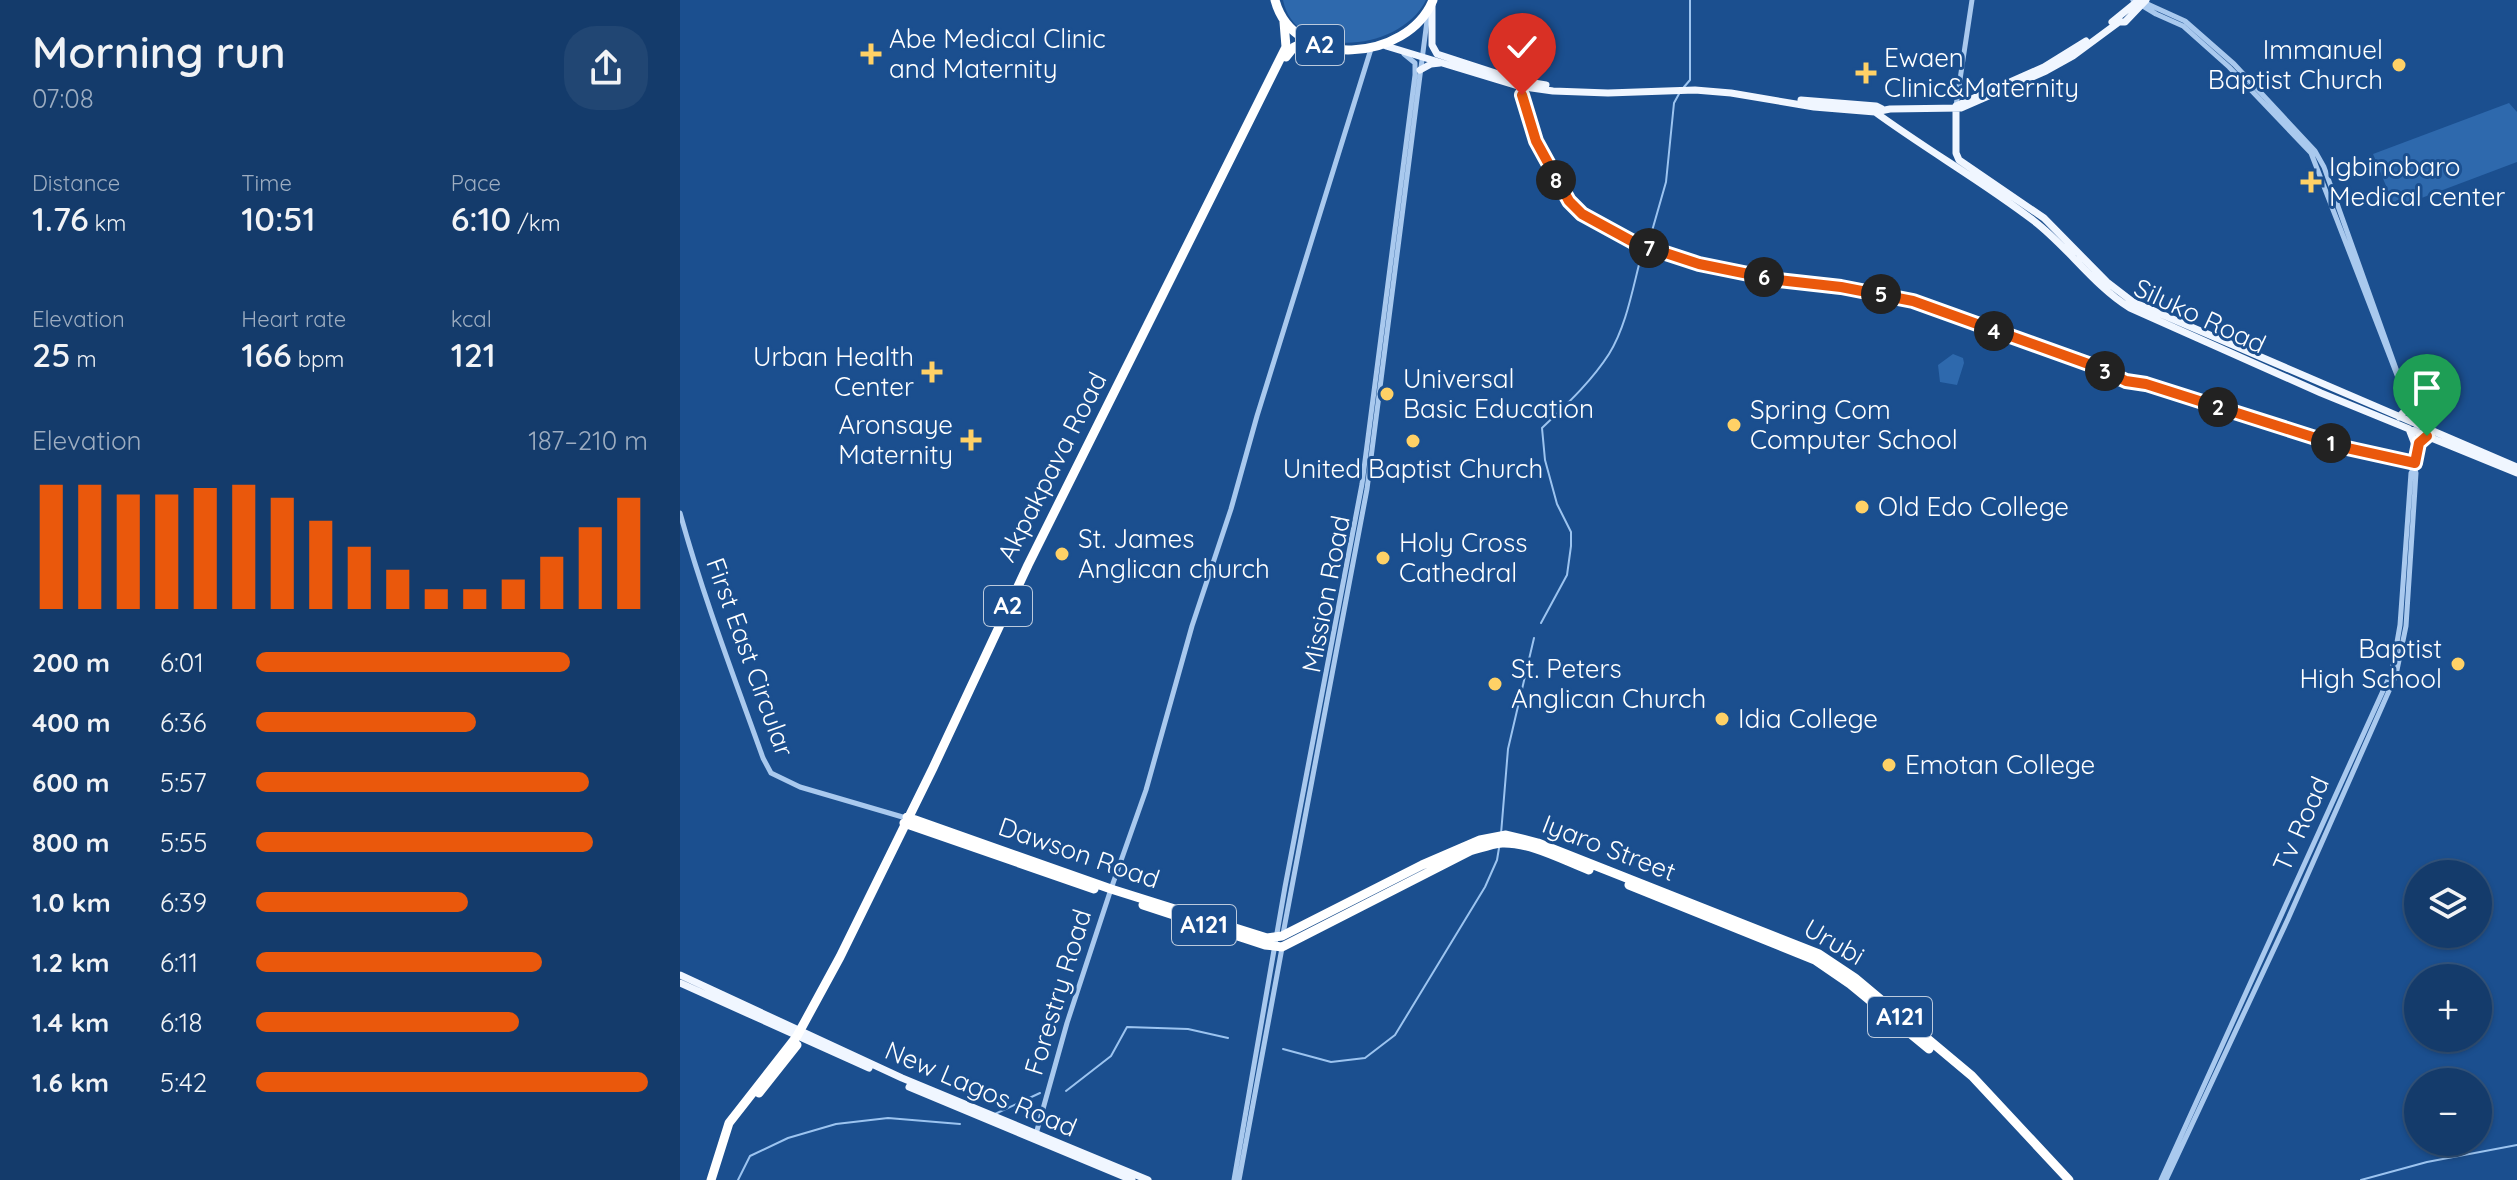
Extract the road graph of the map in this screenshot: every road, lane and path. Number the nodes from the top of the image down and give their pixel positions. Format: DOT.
graph roads {
  1 [pos="1275,0"];
  2 [pos="1432,0"];
  3 [pos="1972,0"];
  4 [pos="2139,1"];
  5 [pos="1428,12"];
  6 [pos="1284,22"];
  7 [pos="1309,40"];
  8 [pos="1388,46"];
  9 [pos="1371,49"];
  10 [pos="1422,56"];
  11 [pos="1443,63"];
  12 [pos="1420,70"];
  13 [pos="1518,83"];
  14 [pos="1956,106"];
  15 [pos="1897,108"];
  16 [pos="1878,110"];
  17 [pos="1892,125"];
  18 [pos="2322,389"];
  19 [pos="2409,406"];
  20 [pos="2399,417"];
  21 [pos="2414,429"];
  22 [pos="2427,436"];
  23 [pos="2417,450"];
  24 [pos="2415,465"];
  25 [pos="2517,470"];
  26 [pos="680,513"];
  27 [pos="907,821"];
  28 [pos="1110,891"];
  29 [pos="1695,909"];
  30 [pos="1279,942"];
  31 [pos="680,975"];
  32 [pos="680,983"];
  33 [pos="801,1034"];
  34 [pos="1036,1135"];
  35 [pos="714,1180"];
  36 [pos="1132,1180"];
  37 [pos="1148,1180"];
  38 [pos="1236,1180"];
  39 [pos="2062,1180"];
  40 [pos="2069,1180"];
  41 [pos="2163,1180"];
  1 -- 6 [label="highway, A2"];
  2 -- 5 [label="highway, A2"];
  2 -- 13 [label="main road"];
  3 -- 14 [label="street"];
  4 -- 14 [label="main road"];
  4 -- 19 [label="street"];
  5 -- 8 [label="highway, A2"];
  5 -- 10 [label="street, Mission Road"];
  6 -- 7 [label="highway, A2"];
  6 -- 27 [label="highway, Akpakpava Road / A2"];
  7 -- 9 [label="highway, A2"];
  7 -- 27 [label="highway, Akpakpava Road / A2"];
  8 -- 9 [label="highway, A2"];
  8 -- 10 [label="main road"];
  8 -- 30 [label="street, Mission Road"];
  9 -- 28 [label="street, Forestry Road"];
  10 -- 11 [label="main road"];
  10 -- 12 [label="street, Mission Road"];
  11 -- 12 [label="main road"];
  11 -- 13 [label="main road"];
  12 -- 30 [label="street, Mission Road"];
  13 -- 16 [label="main road"];
  13 -- 24 [label="street"];
  14 -- 15 [label="main road"];
  14 -- 18 [label="main road, Siluko Road"];
  15 -- 16 [label="main road"];
  15 -- 17 [label="main road"];
  16 -- 17 [label="main road, Siluko Road"];
  17 -- 18 [label="main road, Siluko Road"];
  18 -- 20 [label="main road, Siluko Road"];
  18 -- 21 [label="main road, Siluko Road"];
  19 -- 20 [label="main road"];
  19 -- 21 [label="street"];
  20 -- 21 [label="main road, Siluko Road"];
  21 -- 22 [label="main road"];
  21 -- 23 [label="main road"];
  21 -- 25 [label="main road"];
  22 -- 23 [label="main road"];
  22 -- 25 [label="main road"];
  23 -- 24 [label="street, Tv Road"];
  24 -- 41 [label="street, Tv Road"];
  26 -- 27 [label="street, First East Circular"];
  27 -- 28 [label="highway, Dawson Road / A121"];
  27 -- 33 [label="highway, Akpakpava Road / A2"];
  28 -- 30 [label="highway, Dawson Road / A121"];
  28 -- 34 [label="street, Forestry Road"];
  29 -- 30 [label="highway, Iyaro Street / A121"];
  29 -- 39 [label="highway, Urubi / A121"];
  29 -- 40 [label="highway, Urubi / A121"];
  30 -- 38 [label="street, Mission Road"];
  31 -- 33 [label="main road"];
  32 -- 33 [label="main road"];
  33 -- 34 [label="main road, New Lagos Road"];
  33 -- 35 [label="highway, Akpakpava Road / A2"];
  33 -- 36 [label="main road, New Lagos Road"];
  34 -- 37 [label="main road, New Lagos Road"];
}
